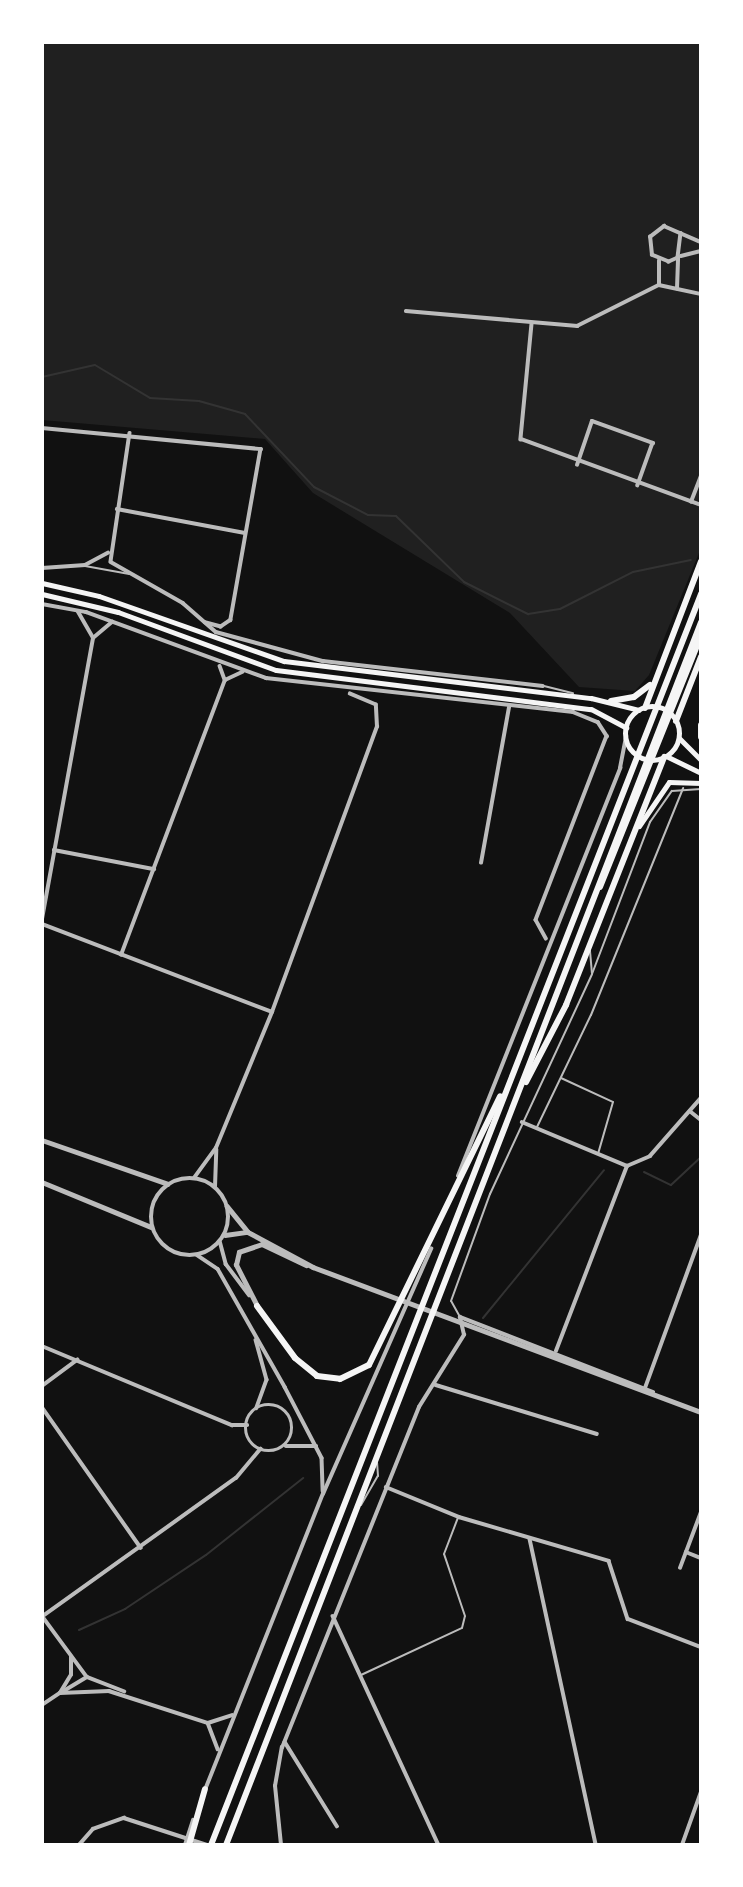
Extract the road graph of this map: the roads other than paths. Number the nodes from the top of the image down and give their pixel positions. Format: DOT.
graph roads {
  1 [pos="681,233"];
  2 [pos="701,242"];
  3 [pos="701,251"];
  4 [pos="679,257"];
  5 [pos="659,261"];
  6 [pos="659,285"];
  7 [pos="677,289"];
  8 [pos="701,294"];
  9 [pos="406,311"];
  10 [pos="531,324"];
  11 [pos="42,428"];
  12 [pos="130,433"];
  13 [pos="577,465"];
  14 [pos="701,476"];
  15 [pos="638,485"];
  16 [pos="691,502"];
  17 [pos="700,507"];
  18 [pos="116,509"];
  19 [pos="245,533"];
  20 [pos="108,553"];
  21 [pos="701,561"];
  22 [pos="85,565"];
  23 [pos="42,568"];
  24 [pos="129,575"];
  25 [pos="42,583"];
  26 [pos="42,594"];
  27 [pos="701,594"];
  28 [pos="42,604"];
  29 [pos="76,611"];
  30 [pos="112,621"];
  31 [pos="701,622"];
  32 [pos="204,623"];
  33 [pos="701,636"];
  34 [pos="93,638"];
  35 [pos="701,657"];
  36 [pos="220,665"];
  37 [pos="243,672"];
  38 [pos="681,679"];
  39 [pos="225,680"];
  40 [pos="652,684"];
  41 [pos="543,686"];
  42 [pos="329,690"];
  43 [pos="591,698"];
  44 [pos="611,701"];
  45 [pos="509,707"];
  46 [pos="574,709"];
  47 [pos="642,709"];
  48 [pos="676,721"];
  49 [pos="701,724"];
  50 [pos="626,728"];
  51 [pos="626,737"];
  52 [pos="701,737"];
  53 [pos="678,738"];
  54 [pos="665,757"];
  55 [pos="701,760"];
  56 [pos="701,773"];
  57 [pos="701,783"];
  58 [pos="683,787"];
  59 [pos="701,789"];
  60 [pos="631,837"];
  61 [pos="54,850"];
  62 [pos="481,863"];
  63 [pos="154,869"];
  64 [pos="42,919"];
  65 [pos="42,924"];
  66 [pos="546,938"];
  67 [pos="592,939"];
  68 [pos="121,955"];
  69 [pos="592,974"];
  70 [pos="272,1012"];
  71 [pos="560,1078"];
  72 [pos="509,1082"];
  73 [pos="518,1095"];
  74 [pos="701,1098"];
  75 [pos="690,1111"];
  76 [pos="701,1120"];
  77 [pos="522,1122"];
  78 [pos="536,1129"];
  79 [pos="42,1140"];
  80 [pos="216,1148"];
  81 [pos="598,1154"];
  82 [pos="626,1166"];
  83 [pos="194,1178"];
  84 [pos="42,1182"];
  85 [pos="169,1184"];
  86 [pos="215,1187"];
  87 [pos="452,1195"];
  88 [pos="227,1206"];
  89 [pos="152,1227"];
  90 [pos="248,1232"];
  91 [pos="224,1235"];
  92 [pos="701,1235"];
  93 [pos="220,1241"];
  94 [pos="431,1249"];
  95 [pos="197,1255"];
  96 [pos="313,1267"];
  97 [pos="257,1306"];
  98 [pos="460,1317"];
  99 [pos="253,1332"];
  100 [pos="42,1346"];
  101 [pos="556,1351"];
  102 [pos="78,1360"];
  103 [pos="436,1385"];
  104 [pos="42,1386"];
  105 [pos="645,1388"];
  106 [pos="663,1397"];
  107 [pos="42,1407"];
  108 [pos="257,1408"];
  109 [pos="701,1412"];
  110 [pos="247,1425"];
  111 [pos="597,1434"];
  112 [pos="284,1446"];
  113 [pos="317,1447"];
  114 [pos="260,1449"];
  115 [pos="386,1487"];
  116 [pos="323,1494"];
  117 [pos="701,1511"];
  118 [pos="459,1517"];
  119 [pos="530,1539"];
  120 [pos="141,1548"];
  121 [pos="686,1552"];
  122 [pos="701,1558"];
  123 [pos="680,1568"];
  124 [pos="42,1616"];
  125 [pos="333,1616"];
  126 [pos="701,1647"];
  127 [pos="70,1655"];
  128 [pos="359,1676"];
  129 [pos="87,1677"];
  130 [pos="60,1693"];
  131 [pos="130,1694"];
  132 [pos="42,1705"];
  133 [pos="233,1714"];
  134 [pos="208,1723"];
  135 [pos="285,1742"];
  136 [pos="218,1752"];
  137 [pos="205,1789"];
  138 [pos="701,1793"];
  139 [pos="337,1826"];
  140 [pos="80,1844"];
  141 [pos="187,1845"];
  142 [pos="209,1845"];
  143 [pos="226,1845"];
  144 [pos="281,1845"];
  145 [pos="439,1845"];
  146 [pos="596,1845"];
  147 [pos="681,1845"];
  1 -- 2 [label="street"];
  1 -- 4 [label="street"];
  1 -- 5 [label="street"];
  3 -- 4 [label="street"];
  4 -- 5 [label="street"];
  4 -- 7 [label="street"];
  5 -- 6 [label="street"];
  6 -- 7 [label="street"];
  6 -- 10 [label="street"];
  7 -- 8 [label="street"];
  9 -- 10 [label="street"];
  10 -- 13 [label="street"];
  11 -- 12 [label="street"];
  12 -- 18 [label="street"];
  12 -- 19 [label="street"];
  13 -- 15 [label="street"];
  13 -- 15 [label="street"];
  14 -- 16 [label="street"];
  15 -- 16 [label="street"];
  16 -- 17 [label="street"];
  18 -- 19 [label="street"];
  18 -- 20 [label="street"];
  19 -- 32 [label="street"];
  20 -- 22 [label="street"];
  20 -- 24 [label="street"];
  21 -- 40 [label="highway"];
  22 -- 23 [label="street"];
  22 -- 24 [label="lane"];
  24 -- 32 [label="street"];
  25 -- 43 [label="main road"];
  26 -- 46 [label="main road"];
  27 -- 72 [label="highway"];
  28 -- 29 [label="street"];
  29 -- 30 [label="street"];
  29 -- 34 [label="street"];
  30 -- 34 [label="street"];
  30 -- 36 [label="street"];
  31 -- 38 [label="highway"];
  32 -- 41 [label="street"];
  33 -- 38 [label="highway"];
  34 -- 61 [label="street"];
  35 -- 48 [label="highway"];
  36 -- 37 [label="street"];
  36 -- 39 [label="street"];
  37 -- 39 [label="street"];
  37 -- 42 [label="street"];
  38 -- 73 [label="highway"];
  39 -- 63 [label="street"];
  40 -- 44 [label="highway"];
  40 -- 47 [label="highway"];
  41 -- 43 [label="lane"];
  42 -- 45 [label="street"];
  42 -- 70 [label="street"];
  43 -- 44 [label="main road"];
  44 -- 47 [label="main road"];
  45 -- 46 [label="street"];
  45 -- 62 [label="street"];
  46 -- 50 [label="main road"];
  46 -- 66 [label="street"];
  47 -- 48 [label="main road"];
  47 -- 50 [label="main road"];
  48 -- 53 [label="main road"];
  49 -- 52 [label="highway"];
  50 -- 51 [label="main road"];
  51 -- 54 [label="main road"];
  51 -- 87 [label="street"];
  53 -- 54 [label="main road"];
  53 -- 55 [label="main road"];
  54 -- 56 [label="main road"];
  54 -- 60 [label="highway"];
  57 -- 60 [label="main road"];
  58 -- 59 [label="lane"];
  58 -- 69 [label="lane"];
  58 -- 71 [label="lane"];
  60 -- 67 [label="highway"];
  61 -- 63 [label="street"];
  61 -- 64 [label="street"];
  63 -- 68 [label="street"];
  65 -- 68 [label="street"];
  67 -- 69 [label="lane"];
  67 -- 73 [label="highway"];
  68 -- 70 [label="street"];
  69 -- 77 [label="lane"];
  70 -- 80 [label="street"];
  71 -- 78 [label="lane"];
  71 -- 81 [label="lane"];
  72 -- 87 [label="highway"];
  72 -- 142 [label="highway"];
  73 -- 143 [label="highway"];
  74 -- 75 [label="street"];
  75 -- 76 [label="street"];
  75 -- 82 [label="street"];
  77 -- 78 [label="street"];
  77 -- 98 [label="lane"];
  78 -- 81 [label="street"];
  79 -- 85 [label="street"];
  80 -- 83 [label="street"];
  80 -- 86 [label="street"];
  81 -- 82 [label="street"];
  82 -- 101 [label="street"];
  83 -- 85 [label="street"];
  83 -- 86 [label="street"];
  84 -- 89 [label="street"];
  85 -- 89 [label="street"];
  86 -- 88 [label="street"];
  87 -- 94 [label="highway"];
  88 -- 90 [label="street"];
  88 -- 91 [label="street"];
  89 -- 95 [label="street"];
  90 -- 91 [label="street"];
  90 -- 96 [label="street"];
  91 -- 93 [label="street"];
  92 -- 105 [label="street"];
  93 -- 95 [label="street"];
  93 -- 97 [label="street"];
  94 -- 97 [label="highway"];
  94 -- 116 [label="street"];
  95 -- 99 [label="street"];
  96 -- 97 [label="street"];
  96 -- 106 [label="street"];
  98 -- 101 [label="street"];
  98 -- 103 [label="street"];
  99 -- 108 [label="street"];
  99 -- 113 [label="street"];
  100 -- 102 [label="street"];
  101 -- 105 [label="street"];
  102 -- 104 [label="street"];
  102 -- 110 [label="street"];
  103 -- 111 [label="street"];
  103 -- 115 [label="street"];
  105 -- 106 [label="street"];
  106 -- 109 [label="street"];
  107 -- 120 [label="street"];
  108 -- 110 [label="street"];
  108 -- 112 [label="street"];
  110 -- 114 [label="street"];
  112 -- 113 [label="street"];
  112 -- 114 [label="street"];
  113 -- 116 [label="street"];
  114 -- 120 [label="street"];
  115 -- 118 [label="street"];
  115 -- 125 [label="street"];
  116 -- 133 [label="street"];
  117 -- 121 [label="street"];
  118 -- 119 [label="street"];
  118 -- 128 [label="lane"];
  119 -- 126 [label="street"];
  119 -- 146 [label="street"];
  120 -- 124 [label="street"];
  121 -- 122 [label="street"];
  121 -- 123 [label="street"];
  124 -- 127 [label="street"];
  125 -- 128 [label="street"];
  125 -- 135 [label="street"];
  127 -- 129 [label="street"];
  127 -- 130 [label="street"];
  128 -- 145 [label="street"];
  129 -- 130 [label="street"];
  129 -- 131 [label="street"];
  130 -- 131 [label="street"];
  130 -- 132 [label="street"];
  131 -- 134 [label="street"];
  133 -- 134 [label="street"];
  133 -- 136 [label="street"];
  134 -- 136 [label="street"];
  135 -- 139 [label="street"];
  135 -- 144 [label="street"];
  136 -- 137 [label="street"];
  137 -- 141 [label="highway"];
  138 -- 147 [label="street"];
  140 -- 142 [label="street"];
}
